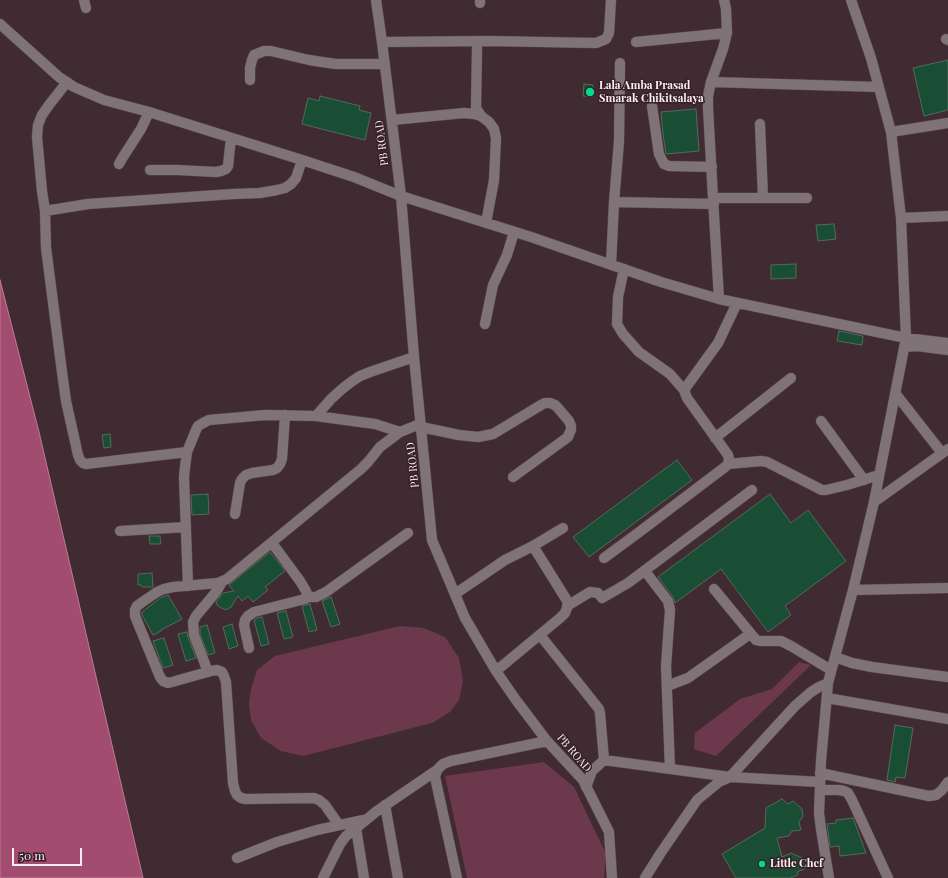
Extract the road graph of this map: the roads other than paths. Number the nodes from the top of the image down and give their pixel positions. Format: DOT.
graph roads {
  1 [pos="376,0"];
  2 [pos="611,0"];
  3 [pos="724,0"];
  4 [pos="851,0"];
  5 [pos="0,24"];
  6 [pos="727,33"];
  7 [pos="382,42"];
  8 [pos="636,42"];
  9 [pos="477,48"];
  10 [pos="620,63"];
  11 [pos="385,64"];
  12 [pos="250,80"];
  13 [pos="67,82"];
  14 [pos="711,82"];
  15 [pos="879,87"];
  16 [pos="652,106"];
  17 [pos="149,112"];
  18 [pos="481,116"];
  19 [pos="392,120"];
  20 [pos="948,123"];
  21 [pos="760,124"];
  22 [pos="891,132"];
  23 [pos="231,138"];
  24 [pos="302,160"];
  25 [pos="119,164"];
  26 [pos="712,167"];
  27 [pos="150,170"];
  28 [pos="401,196"];
  29 [pos="763,198"];
  30 [pos="807,198"];
  31 [pos="714,201"];
  32 [pos="614,202"];
  33 [pos="45,211"];
  34 [pos="948,216"];
  35 [pos="901,218"];
  36 [pos="486,223"];
  37 [pos="514,232"];
  38 [pos="611,265"];
  39 [pos="624,269"];
  40 [pos="719,299"];
  41 [pos="737,303"];
  42 [pos="485,324"];
  43 [pos="905,342"];
  44 [pos="948,343"];
  45 [pos="948,350"];
  46 [pos="414,357"];
  47 [pos="791,378"];
  48 [pos="684,390"];
  49 [pos="895,393"];
  50 [pos="285,415"];
  51 [pos="316,416"];
  52 [pos="821,421"];
  53 [pos="421,425"];
  54 [pos="400,432"];
  55 [pos="715,438"];
  56 [pos="945,451"];
  57 [pos="187,452"];
  58 [pos="728,464"];
  59 [pos="879,475"];
  60 [pos="513,477"];
  61 [pos="864,480"];
  62 [pos="752,490"];
  63 [pos="874,502"];
  64 [pos="235,514"];
  65 [pos="186,527"];
  66 [pos="562,528"];
  67 [pos="120,531"];
  68 [pos="408,533"];
  69 [pos="272,543"];
  70 [pos="533,546"];
  71 [pos="604,558"];
  72 [pos="644,571"];
  73 [pos="222,582"];
  74 [pos="188,586"];
  75 [pos="948,588"];
  76 [pos="714,589"];
  77 [pos="853,590"];
  78 [pos="455,594"];
  79 [pos="308,597"];
  80 [pos="567,606"];
  81 [pos="750,634"];
  82 [pos="540,635"];
  83 [pos="249,648"];
  84 [pos="835,658"];
  85 [pos="831,670"];
  86 [pos="496,671"];
  87 [pos="208,672"];
  88 [pos="948,678"];
  89 [pos="828,683"];
  90 [pos="667,686"];
  91 [pos="827,698"];
  92 [pos="948,719"];
  93 [pos="547,741"];
  94 [pos="604,760"];
  95 [pos="670,769"];
  96 [pos="437,770"];
  97 [pos="730,777"];
  98 [pos="820,781"];
  99 [pos="948,782"];
  100 [pos="586,787"];
  101 [pos="386,805"];
  102 [pos="366,819"];
  103 [pos="339,825"];
  104 [pos="356,828"];
  105 [pos="237,858"];
  106 [pos="323,878"];
  107 [pos="364,878"];
  108 [pos="398,878"];
  109 [pos="457,878"];
  110 [pos="612,878"];
  111 [pos="645,878"];
  112 [pos="829,878"];
  113 [pos="888,878"];
  1 -- 7 [label="street, PB ROAD"];
  2 -- 7 [label="street"];
  3 -- 6 [label="street"];
  4 -- 15 [label="street"];
  5 -- 13 [label="street"];
  6 -- 8 [label="street"];
  6 -- 14 [label="street"];
  7 -- 11 [label="street, PB ROAD"];
  9 -- 18 [label="street"];
  10 -- 32 [label="street"];
  11 -- 12 [label="street"];
  11 -- 19 [label="street, PB ROAD"];
  13 -- 17 [label="street"];
  13 -- 33 [label="street"];
  14 -- 15 [label="street"];
  14 -- 26 [label="street"];
  15 -- 22 [label="street"];
  16 -- 26 [label="street"];
  17 -- 23 [label="street"];
  17 -- 25 [label="street"];
  18 -- 19 [label="street"];
  18 -- 36 [label="street"];
  19 -- 28 [label="street, PB ROAD"];
  20 -- 22 [label="street"];
  21 -- 29 [label="street"];
  22 -- 35 [label="street"];
  23 -- 24 [label="street"];
  23 -- 27 [label="street"];
  24 -- 28 [label="street"];
  24 -- 33 [label="street"];
  26 -- 31 [label="street"];
  28 -- 36 [label="street"];
  28 -- 46 [label="street, PB ROAD"];
  29 -- 30 [label="street"];
  29 -- 31 [label="street"];
  31 -- 32 [label="street"];
  31 -- 40 [label="street"];
  32 -- 38 [label="street"];
  33 -- 57 [label="street"];
  34 -- 35 [label="street"];
  35 -- 43 [label="street"];
  36 -- 37 [label="street"];
  37 -- 38 [label="street"];
  37 -- 42 [label="street"];
  38 -- 39 [label="street"];
  39 -- 40 [label="street"];
  39 -- 48 [label="street"];
  40 -- 41 [label="street"];
  41 -- 43 [label="street"];
  41 -- 48 [label="street"];
  43 -- 44 [label="street"];
  43 -- 45 [label="street"];
  43 -- 49 [label="street"];
  46 -- 51 [label="street"];
  46 -- 53 [label="street, PB ROAD"];
  47 -- 55 [label="street"];
  48 -- 55 [label="street"];
  49 -- 56 [label="street"];
  49 -- 59 [label="street"];
  50 -- 51 [label="street"];
  50 -- 57 [label="street"];
  50 -- 64 [label="street"];
  51 -- 54 [label="street"];
  52 -- 61 [label="street"];
  53 -- 54 [label="street"];
  53 -- 60 [label="street"];
  53 -- 78 [label="street, PB ROAD"];
  54 -- 69 [label="street"];
  55 -- 58 [label="street"];
  56 -- 63 [label="street"];
  57 -- 65 [label="street"];
  58 -- 61 [label="street"];
  58 -- 71 [label="street"];
  59 -- 61 [label="street"];
  59 -- 63 [label="street"];
  62 -- 72 [label="street"];
  63 -- 77 [label="street"];
  65 -- 67 [label="street"];
  65 -- 74 [label="street"];
  66 -- 70 [label="street"];
  68 -- 79 [label="street"];
  69 -- 73 [label="street"];
  69 -- 79 [label="street"];
  70 -- 78 [label="street"];
  70 -- 80 [label="street"];
  72 -- 80 [label="street"];
  72 -- 90 [label="street"];
  73 -- 74 [label="street"];
  73 -- 87 [label="street"];
  74 -- 87 [label="street"];
  75 -- 77 [label="street"];
  76 -- 81 [label="street"];
  77 -- 84 [label="street"];
  78 -- 86 [label="street, PB ROAD"];
  79 -- 83 [label="street"];
  80 -- 82 [label="street"];
  81 -- 85 [label="street"];
  81 -- 90 [label="street"];
  82 -- 86 [label="street"];
  82 -- 94 [label="street"];
  84 -- 85 [label="street"];
  84 -- 88 [label="street"];
  85 -- 89 [label="street"];
  86 -- 93 [label="street, PB ROAD"];
  87 -- 103 [label="street"];
  89 -- 91 [label="street"];
  89 -- 97 [label="street"];
  90 -- 95 [label="street"];
  91 -- 92 [label="street"];
  91 -- 98 [label="street"];
  93 -- 96 [label="street"];
  93 -- 100 [label="street, PB ROAD"];
  94 -- 95 [label="street"];
  94 -- 100 [label="street"];
  95 -- 97 [label="street"];
  96 -- 101 [label="street"];
  96 -- 109 [label="street"];
  97 -- 98 [label="street"];
  97 -- 111 [label="street"];
  98 -- 99 [label="street"];
  98 -- 112 [label="street"];
  98 -- 113 [label="street"];
  100 -- 110 [label="street, PB ROAD"];
  101 -- 102 [label="street"];
  101 -- 108 [label="street"];
  102 -- 103 [label="street"];
  102 -- 104 [label="street"];
  103 -- 105 [label="street"];
  104 -- 106 [label="street"];
  104 -- 107 [label="street"];
}
